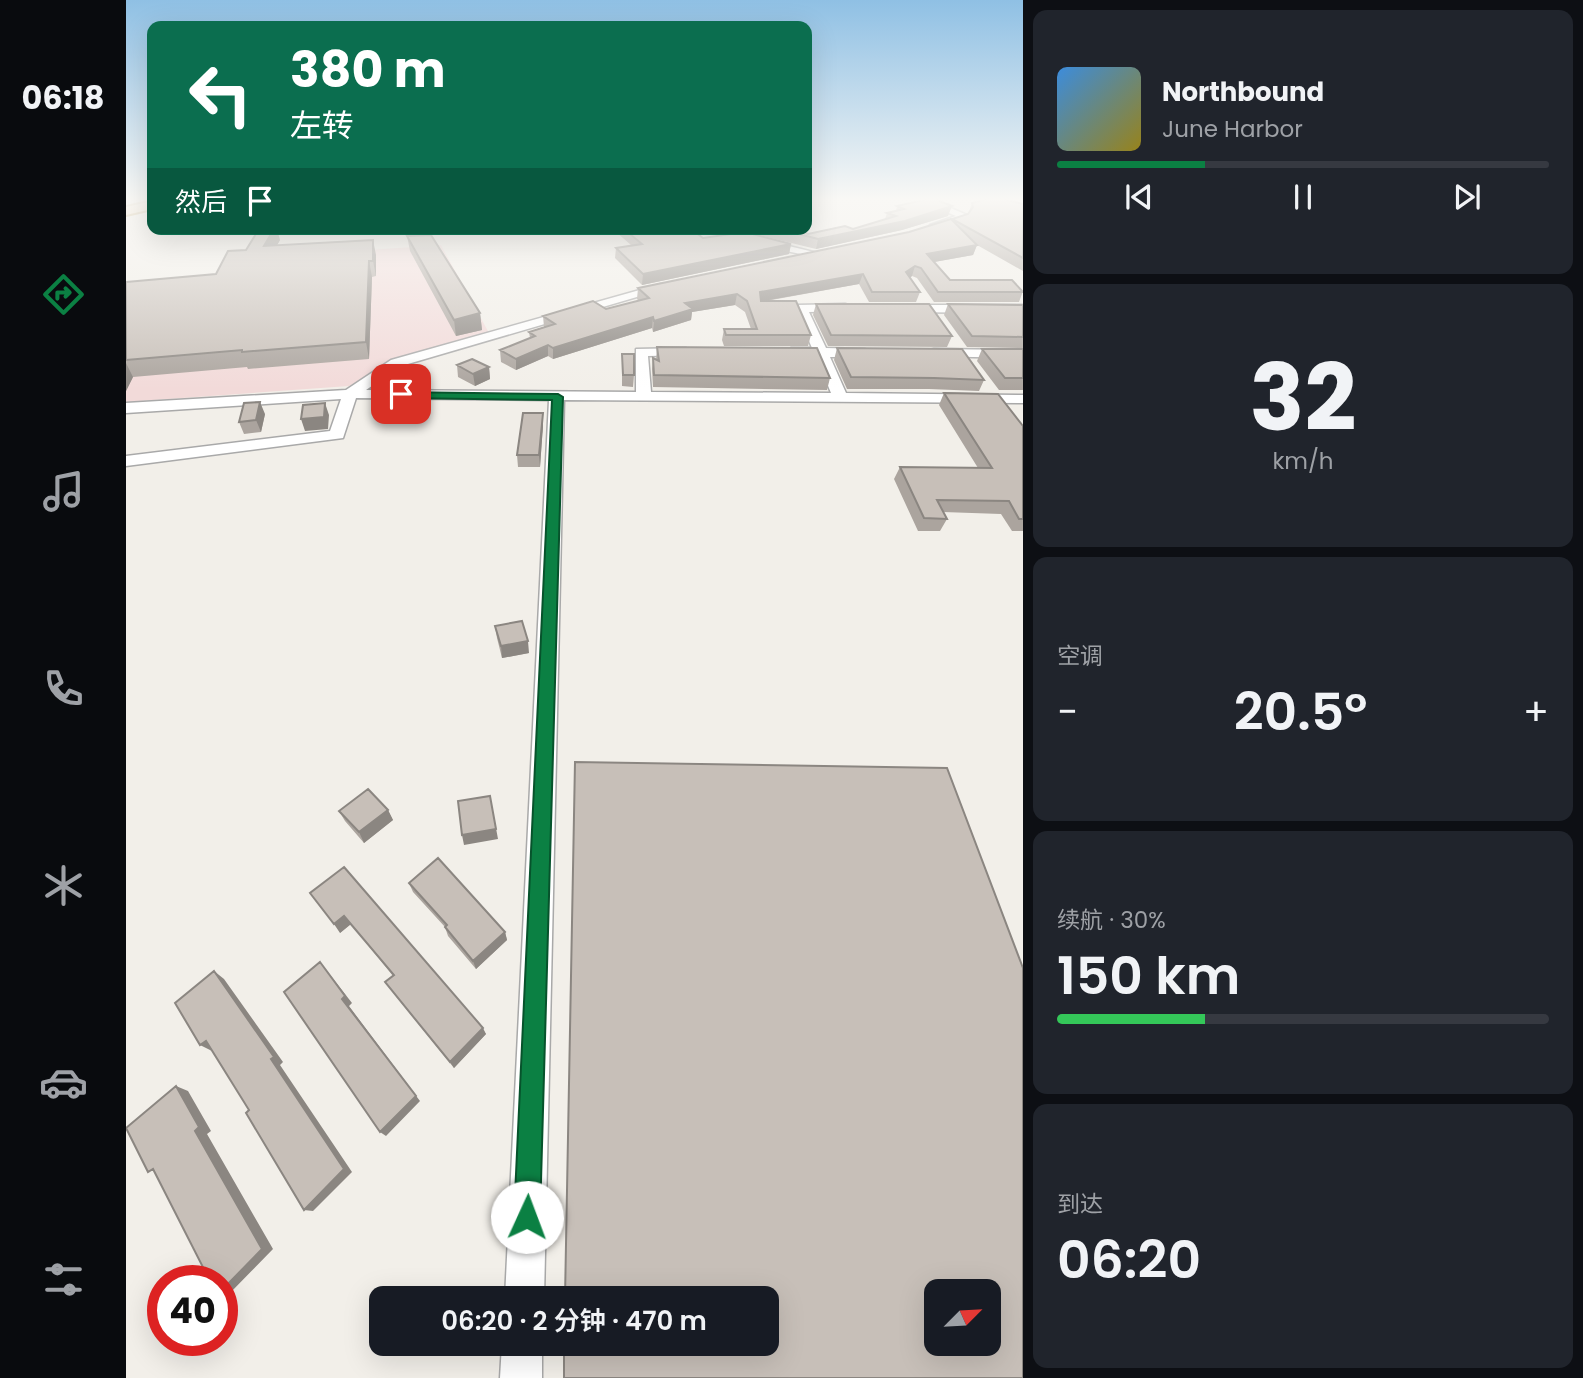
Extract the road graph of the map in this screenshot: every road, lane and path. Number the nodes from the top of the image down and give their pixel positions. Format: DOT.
graph roads {
  1 [pos="677,284"];
  2 [pos="917,292"];
  3 [pos="865,309"];
  4 [pos="891,309"];
  5 [pos="1023,309"];
  6 [pos="934,314"];
  7 [pos="696,352"];
  8 [pos="780,352"];
  9 [pos="821,352"];
  10 [pos="886,353"];
  11 [pos="925,353"];
  12 [pos="1023,354"];
  13 [pos="350,394"];
  14 [pos="558,397"];
  15 [pos="644,397"];
  16 [pos="841,398"];
  17 [pos="1023,399"];
  18 [pos="126,408"];
  19 [pos="126,461"];
  20 [pos="524,1286"];
  21 [pos="522,1356"];
  22 [pos="521,1378"];
  1 -- 13 [label="street"];
  2 -- 6 [label="street"];
  3 -- 9 [label="street"];
  4 -- 6 [label="street"];
  5 -- 6 [label="street"];
  7 -- 15 [label="street"];
  8 -- 9 [label="street"];
  9 -- 10 [label="street"];
  9 -- 16 [label="street"];
  11 -- 12 [label="street"];
  13 -- 14 [label="street"];
  13 -- 18 [label="street"];
  13 -- 19 [label="street"];
  14 -- 15 [label="street"];
  14 -- 20 [label="street"];
  15 -- 16 [label="street"];
  16 -- 17 [label="street"];
  21 -- 22 [label="street"];
}
